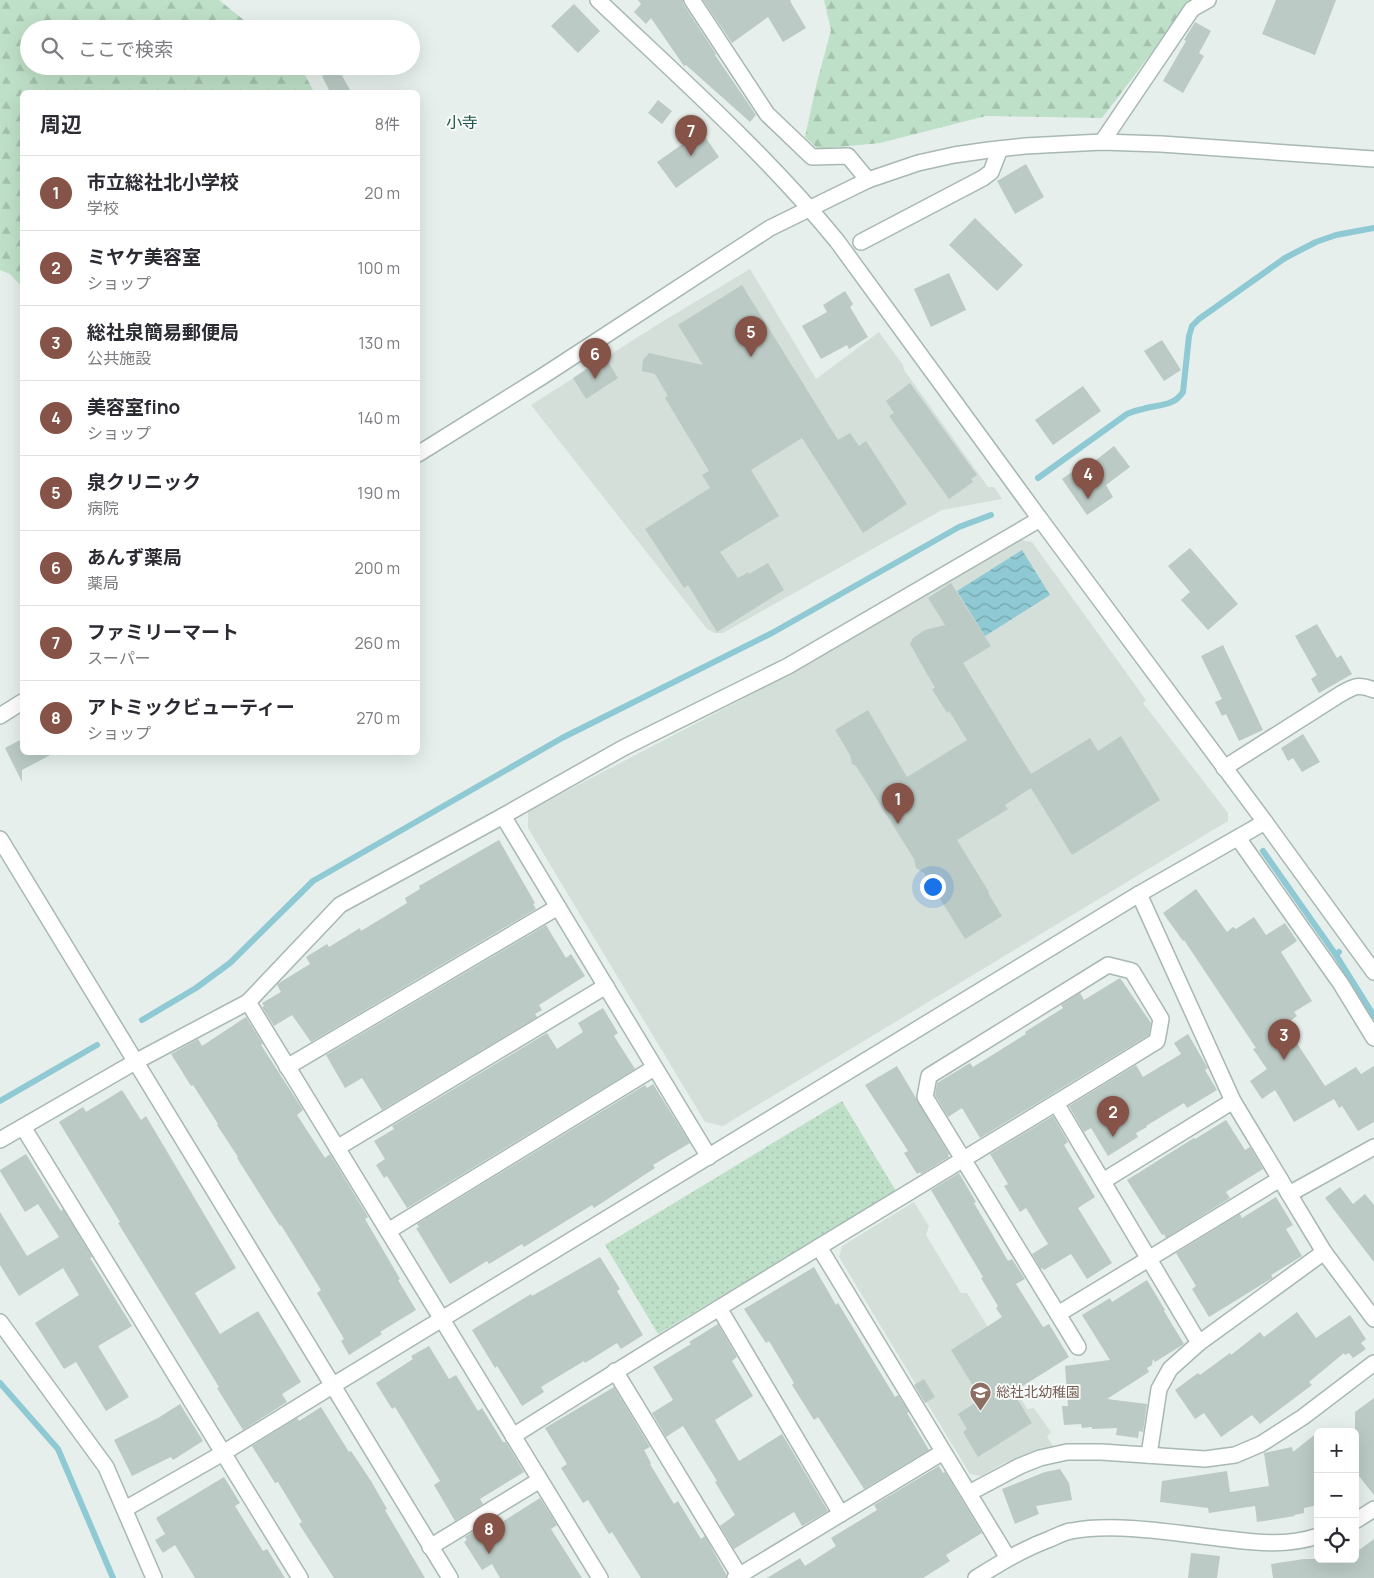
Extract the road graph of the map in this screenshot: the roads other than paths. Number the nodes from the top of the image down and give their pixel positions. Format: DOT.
graph roads {
  1 [pos="598,0"];
  2 [pos="692,0"];
  3 [pos="1208,0"];
  4 [pos="1102,142"];
  5 [pos="1000,148"];
  6 [pos="1374,159"];
  7 [pos="868,180"];
  8 [pos="810,208"];
  9 [pos="861,242"];
  10 [pos="420,453"];
  11 [pos="1040,519"];
  12 [pos="1374,690"];
  13 [pos="20,703"];
  14 [pos="0,716"];
  15 [pos="1224,768"];
  16 [pos="503,816"];
  17 [pos="1265,822"];
  18 [pos="1238,838"];
  19 [pos="0,839"];
  20 [pos="1139,894"];
  21 [pos="558,907"];
  22 [pos="1374,972"];
  23 [pos="606,986"];
  24 [pos="248,1002"];
  25 [pos="1374,1038"];
  26 [pos="135,1062"];
  27 [pos="287,1066"];
  28 [pos="654,1068"];
  29 [pos="1234,1101"];
  30 [pos="1056,1103"];
  31 [pos="23,1127"];
  32 [pos="0,1140"];
  33 [pos="1374,1147"];
  34 [pos="337,1148"];
  35 [pos="709,1157"];
  36 [pos="964,1159"];
  37 [pos="1280,1179"];
  38 [pos="1103,1181"];
  39 [pos="1289,1194"];
  40 [pos="388,1231"];
  41 [pos="820,1247"];
  42 [pos="1324,1252"];
  43 [pos="1149,1259"];
  44 [pos="719,1308"];
  45 [pos="1058,1314"];
  46 [pos="442,1319"];
  47 [pos="1374,1319"];
  48 [pos="0,1322"];
  49 [pos="1199,1343"];
  50 [pos="1078,1348"];
  51 [pos="1374,1363"];
  52 [pos="615,1371"];
  53 [pos="332,1386"];
  54 [pos="513,1436"];
  55 [pos="943,1452"];
  56 [pos="223,1453"];
  57 [pos="1149,1455"];
  58 [pos="540,1480"];
  59 [pos="969,1492"];
  60 [pos="125,1509"];
  61 [pos="1374,1509"];
  62 [pos="841,1514"];
  63 [pos="1359,1518"];
  64 [pos="1314,1538"];
  65 [pos="430,1547"];
  66 [pos="1008,1558"];
  67 [pos="737,1577"];
  68 [pos="154,1578"];
  69 [pos="300,1578"];
  70 [pos="450,1578"];
  71 [pos="600,1578"];
  72 [pos="976,1578"];
  1 -- 8 [label="street"];
  2 -- 7 [label="street"];
  3 -- 4 [label="street"];
  4 -- 5 [label="street"];
  4 -- 6 [label="street"];
  5 -- 7 [label="street"];
  5 -- 9 [label="street"];
  7 -- 8 [label="street"];
  8 -- 10 [label="street"];
  8 -- 11 [label="street"];
  11 -- 15 [label="street"];
  11 -- 16 [label="street"];
  12 -- 15 [label="street"];
  13 -- 14 [label="street"];
  15 -- 17 [label="street"];
  16 -- 21 [label="street"];
  16 -- 24 [label="street"];
  17 -- 18 [label="street"];
  17 -- 22 [label="street"];
  18 -- 20 [label="street"];
  18 -- 25 [label="street"];
  19 -- 26 [label="street"];
  20 -- 29 [label="street"];
  20 -- 35 [label="street"];
  21 -- 23 [label="street"];
  21 -- 27 [label="street"];
  23 -- 28 [label="street"];
  23 -- 34 [label="street"];
  24 -- 26 [label="street"];
  24 -- 27 [label="street"];
  26 -- 31 [label="street"];
  26 -- 53 [label="street"];
  27 -- 34 [label="street"];
  28 -- 35 [label="street"];
  28 -- 40 [label="street"];
  29 -- 37 [label="street"];
  29 -- 38 [label="street"];
  30 -- 36 [label="street"];
  30 -- 36 [label="street"];
  30 -- 38 [label="street"];
  31 -- 32 [label="street"];
  31 -- 56 [label="street"];
  33 -- 39 [label="street"];
  34 -- 40 [label="street"];
  35 -- 46 [label="street"];
  36 -- 41 [label="street"];
  36 -- 45 [label="street"];
  37 -- 39 [label="street"];
  37 -- 43 [label="street"];
  38 -- 43 [label="street"];
  39 -- 42 [label="street"];
  40 -- 46 [label="street"];
  41 -- 44 [label="street"];
  41 -- 55 [label="street"];
  42 -- 47 [label="street"];
  42 -- 49 [label="street"];
  43 -- 45 [label="street"];
  43 -- 49 [label="street"];
  44 -- 52 [label="street"];
  44 -- 62 [label="street"];
  45 -- 50 [label="street"];
  46 -- 53 [label="street"];
  46 -- 54 [label="street"];
  48 -- 60 [label="street"];
  49 -- 57 [label="street"];
  51 -- 57 [label="street"];
  52 -- 54 [label="street"];
  52 -- 67 [label="street"];
  53 -- 56 [label="street"];
  53 -- 65 [label="street"];
  54 -- 58 [label="street"];
  55 -- 59 [label="street"];
  55 -- 62 [label="street"];
  56 -- 60 [label="street"];
  56 -- 69 [label="street"];
  57 -- 59 [label="street"];
  58 -- 65 [label="street"];
  58 -- 71 [label="street"];
  59 -- 66 [label="street"];
  60 -- 68 [label="street"];
  61 -- 63 [label="street"];
  62 -- 67 [label="street"];
  64 -- 66 [label="street"];
  65 -- 70 [label="street"];
  66 -- 72 [label="street"];
}
